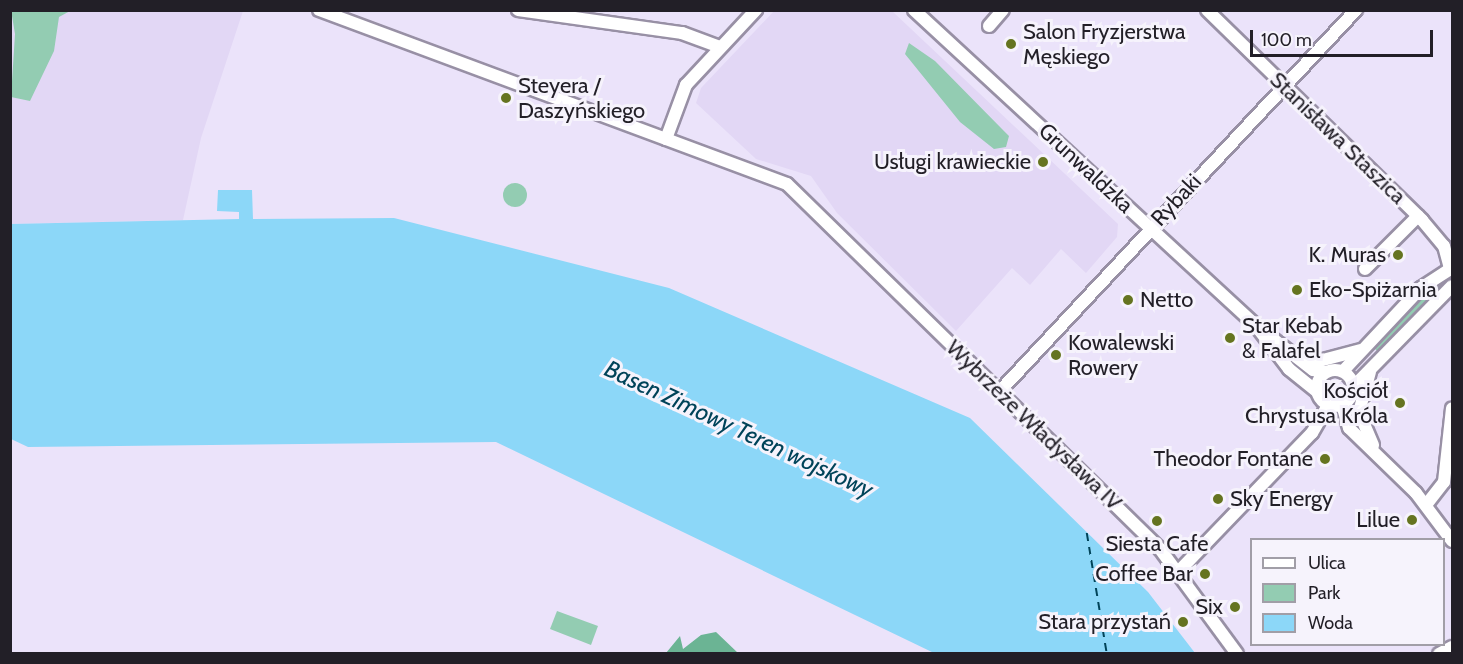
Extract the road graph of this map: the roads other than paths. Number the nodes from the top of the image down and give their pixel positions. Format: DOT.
graph roads {
  1 [pos="319,10"];
  2 [pos="518,10"];
  3 [pos="756,10"];
  4 [pos="914,10"];
  5 [pos="1003,10"];
  6 [pos="1207,10"];
  7 [pos="1356,10"];
  8 [pos="989,26"];
  9 [pos="720,47"];
  10 [pos="1285,86"];
  11 [pos="666,139"];
  12 [pos="1418,216"];
  13 [pos="1150,228"];
  14 [pos="1365,269"];
  15 [pos="1451,269"];
  16 [pos="1452,286"];
  17 [pos="1257,327"];
  18 [pos="1364,349"];
  19 [pos="1298,358"];
  20 [pos="1376,361"];
  21 [pos="1343,371"];
  22 [pos="1325,372"];
  23 [pos="1353,387"];
  24 [pos="999,392"];
  25 [pos="1317,392"];
  26 [pos="1328,405"];
  27 [pos="1342,405"];
  28 [pos="1452,408"];
  29 [pos="1387,463"];
  30 [pos="1426,505"];
  31 [pos="1452,541"];
  32 [pos="1179,571"];
  33 [pos="1452,647"];
  34 [pos="1237,654"];
  35 [pos="1439,654"];
  1 -- 11 [label="street, Wybrzeże Władysława IV"];
  2 -- 9 [label="street"];
  3 -- 9 [label="street"];
  4 -- 13 [label="street, Grunwaldzka"];
  5 -- 8 [label="street"];
  6 -- 10 [label="street, Stanisława Staszica"];
  7 -- 10 [label="street, Rybaki"];
  9 -- 11 [label="street"];
  10 -- 12 [label="street, Stanisława Staszica"];
  10 -- 13 [label="street, Rybaki"];
  11 -- 24 [label="street, Wybrzeże Władysława IV"];
  12 -- 14 [label="street, Stanisława Staszica"];
  12 -- 15 [label="street, Stanisława Staszica"];
  13 -- 17 [label="street, Grunwaldzka"];
  13 -- 24 [label="street, Rybaki"];
  15 -- 18 [label="street"];
  16 -- 20 [label="street"];
  17 -- 19 [label="street, Grunwaldzka"];
  17 -- 25 [label="street, Grunwaldzka"];
  18 -- 19 [label="street"];
  18 -- 21 [label="street"];
  19 -- 22 [label="street, Grunwaldzka"];
  20 -- 23 [label="street"];
  20 -- 29 [label="street"];
  21 -- 22 [label="street"];
  21 -- 23 [label="street"];
  22 -- 25 [label="street"];
  23 -- 27 [label="street"];
  24 -- 32 [label="street, Wybrzeże Władysława IV"];
  25 -- 26 [label="street"];
  26 -- 27 [label="street"];
  26 -- 32 [label="street"];
  27 -- 29 [label="street"];
  28 -- 30 [label="street"];
  29 -- 30 [label="street"];
  30 -- 31 [label="street"];
  32 -- 34 [label="street, Wybrzeże Władysława IV"];
  33 -- 35 [label="street"];
}
